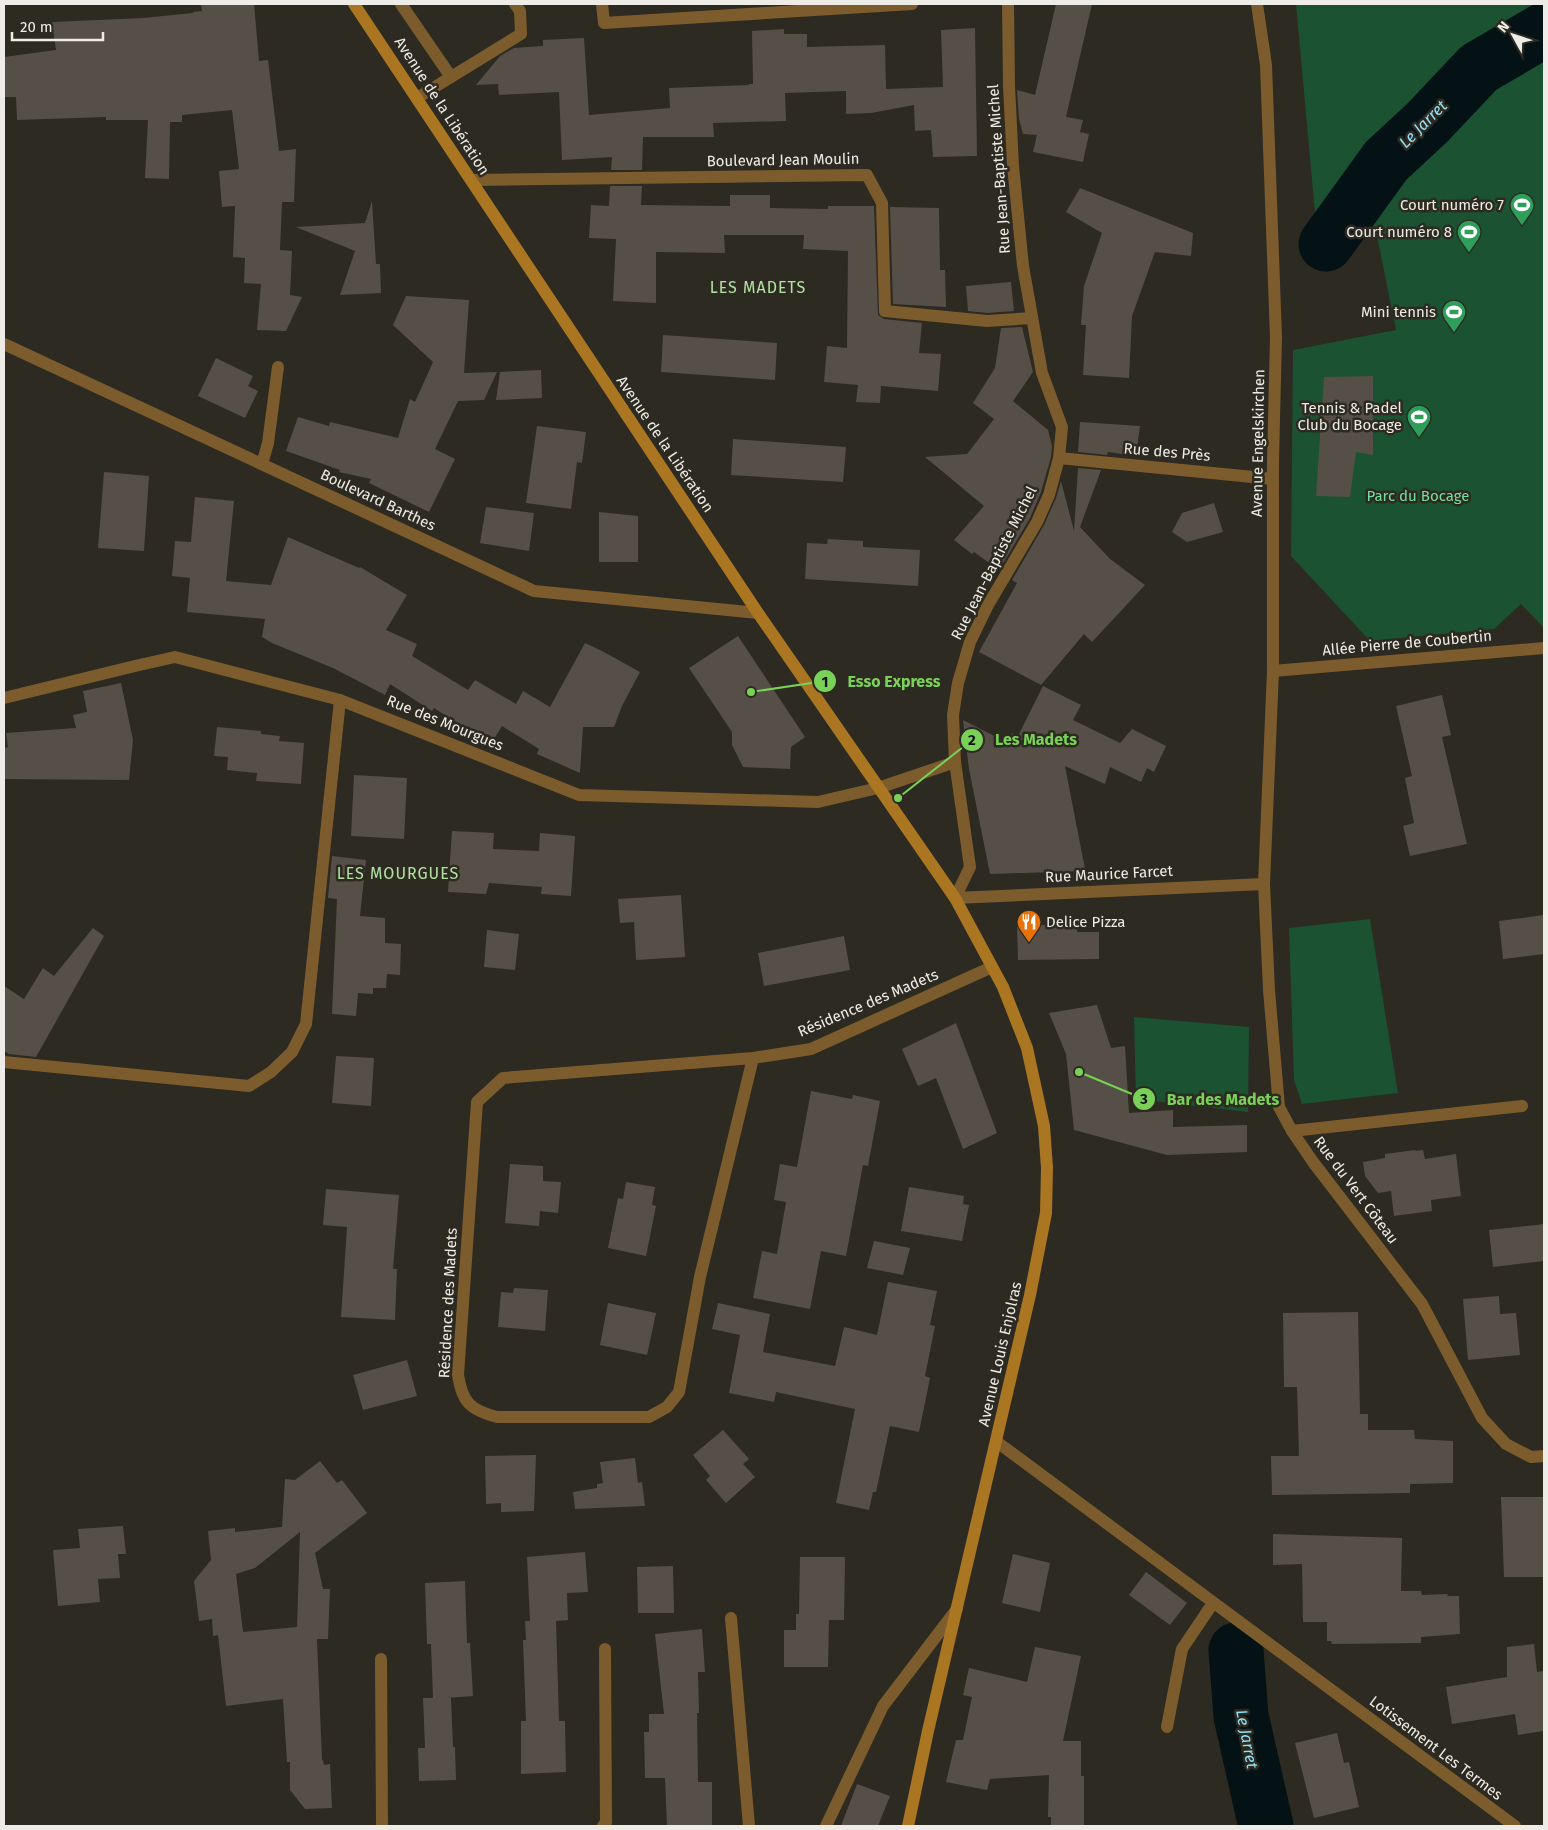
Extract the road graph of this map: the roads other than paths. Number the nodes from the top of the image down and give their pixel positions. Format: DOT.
graph roads {
  1 [pos="354,4"];
  2 [pos="400,4"];
  3 [pos="515,4"];
  4 [pos="602,4"];
  5 [pos="912,4"];
  6 [pos="1008,4"];
  7 [pos="1257,4"];
  8 [pos="451,77"];
  9 [pos="417,98"];
  10 [pos="471,180"];
  11 [pos="1032,318"];
  12 [pos="4,344"];
  13 [pos="278,367"];
  14 [pos="1059,458"];
  15 [pos="262,464"];
  16 [pos="1273,479"];
  17 [pos="758,613"];
  18 [pos="1544,648"];
  19 [pos="1273,671"];
  20 [pos="4,698"];
  21 [pos="340,700"];
  22 [pos="955,762"];
  23 [pos="878,788"];
  24 [pos="1264,884"];
  25 [pos="955,898"];
  26 [pos="992,967"];
  27 [pos="753,1058"];
  28 [pos="4,1062"];
  29 [pos="1522,1106"];
  30 [pos="1292,1130"];
  31 [pos="997,1442"];
  32 [pos="1544,1456"];
  33 [pos="1214,1603"];
  34 [pos="957,1609"];
  35 [pos="731,1618"];
  36 [pos="605,1649"];
  37 [pos="381,1658"];
  38 [pos="1167,1727"];
  39 [pos="382,1826"];
  40 [pos="603,1826"];
  41 [pos="749,1826"];
  42 [pos="826,1826"];
  43 [pos="908,1826"];
  44 [pos="1515,1826"];
  1 -- 9 [label="main road, Avenue de la Libération"];
  2 -- 8 [label="street"];
  3 -- 8 [label="street"];
  4 -- 5 [label="street"];
  6 -- 11 [label="street, Rue Jean-Baptiste Michel"];
  7 -- 16 [label="street, Avenue Engelskirchen"];
  8 -- 9 [label="street"];
  9 -- 10 [label="main road, Avenue de la Libération"];
  10 -- 11 [label="street, Boulevard Jean Moulin"];
  10 -- 17 [label="main road, Avenue de la Libération"];
  11 -- 14 [label="street, Rue Jean-Baptiste Michel"];
  12 -- 15 [label="street, Boulevard Barthes"];
  13 -- 15 [label="street"];
  14 -- 16 [label="street, Rue des Près"];
  14 -- 22 [label="street, Rue Jean-Baptiste Michel"];
  15 -- 17 [label="street, Boulevard Barthes"];
  16 -- 19 [label="street, Avenue Engelskirchen"];
  17 -- 23 [label="main road, Avenue de la Libération"];
  18 -- 19 [label="street, Allée Pierre de Coubertin"];
  19 -- 24 [label="street, Avenue Engelskirchen"];
  20 -- 21 [label="street, Rue des Mourgues"];
  21 -- 23 [label="street, Rue des Mourgues"];
  21 -- 28 [label="street"];
  22 -- 23 [label="street, Rue des Mourgues"];
  22 -- 25 [label="street, Rue Jean-Baptiste Michel"];
  23 -- 25 [label="main road, Avenue de la Libération"];
  24 -- 25 [label="street, Rue Maurice Farcet"];
  24 -- 30 [label="street, Rue du Vert Côteau"];
  25 -- 26 [label="main road, Avenue Louis Enjolras"];
  26 -- 27 [label="street, Résidence des Madets"];
  26 -- 31 [label="main road, Avenue Louis Enjolras"];
  27 -- 27 [label="street, Résidence des Madets"];
  29 -- 30 [label="street"];
  30 -- 32 [label="street, Rue du Vert Côteau"];
  31 -- 33 [label="street, Lotissement Les Termes"];
  31 -- 34 [label="main road, Avenue Louis Enjolras"];
  33 -- 38 [label="street"];
  33 -- 44 [label="street, Lotissement Les Termes"];
  34 -- 42 [label="street"];
  34 -- 43 [label="main road, Avenue Louis Enjolras"];
  35 -- 41 [label="street"];
  36 -- 40 [label="street"];
  37 -- 39 [label="street"];
}
